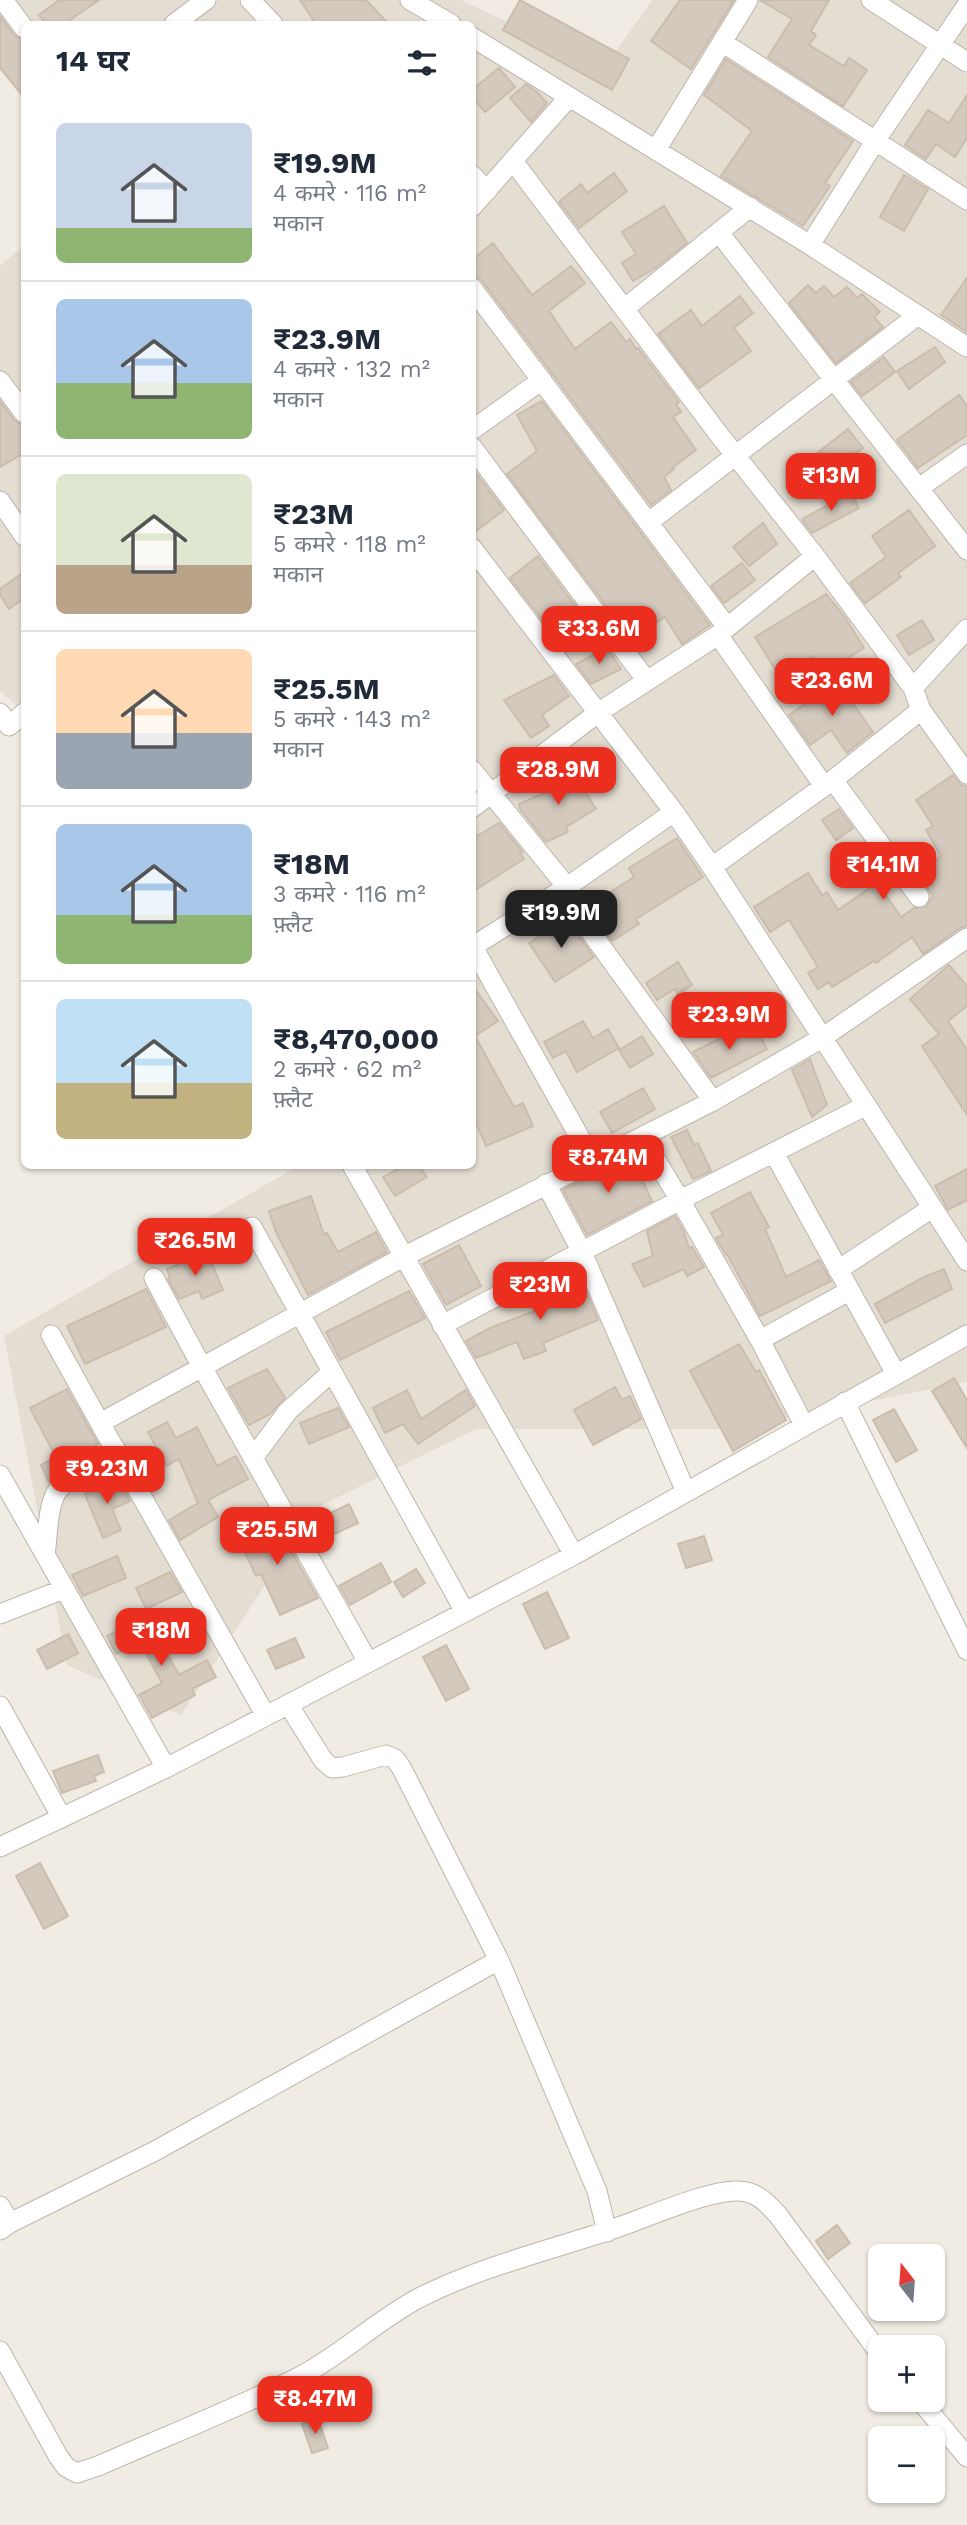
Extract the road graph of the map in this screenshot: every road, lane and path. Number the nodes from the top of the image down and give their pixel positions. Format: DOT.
graph roads {
  1 [pos="3,0"];
  2 [pos="206,0"];
  3 [pos="250,0"];
  4 [pos="410,0"];
  5 [pos="748,0"];
  6 [pos="871,0"];
  7 [pos="967,5"];
  8 [pos="178,21"];
  9 [pos="270,21"];
  10 [pos="445,21"];
  11 [pos="21,24"];
  12 [pos="476,39"];
  13 [pos="722,42"];
  14 [pos="941,44"];
  15 [pos="967,62"];
  16 [pos="569,97"];
  17 [pos="876,140"];
  18 [pos="656,150"];
  19 [pos="513,161"];
  20 [pos="476,179"];
  21 [pos="487,191"];
  22 [pos="967,200"];
  23 [pos="476,203"];
  24 [pos="750,207"];
  25 [pos="720,234"];
  26 [pos="810,245"];
  27 [pos="476,293"];
  28 [pos="624,309"];
  29 [pos="918,315"];
  30 [pos="967,347"];
  31 [pos="834,379"];
  32 [pos="542,380"];
  33 [pos="0,381"];
  34 [pos="21,409"];
  35 [pos="476,427"];
  36 [pos="476,452"];
  37 [pos="967,454"];
  38 [pos="735,455"];
  39 [pos="919,488"];
  40 [pos="0,501"];
  41 [pos="649,522"];
  42 [pos="21,532"];
  43 [pos="967,550"];
  44 [pos="476,553"];
  45 [pos="815,556"];
  46 [pos="967,629"];
  47 [pos="723,631"];
  48 [pos="647,681"];
  49 [pos="913,688"];
  50 [pos="921,710"];
  51 [pos="599,712"];
  52 [pos="0,713"];
  53 [pos="21,716"];
  54 [pos="476,774"];
  55 [pos="967,775"];
  56 [pos="829,783"];
  57 [pos="492,794"];
  58 [pos="476,805"];
  59 [pos="674,812"];
  60 [pos="712,867"];
  61 [pos="564,889"];
  62 [pos="919,897"];
  63 [pos="967,938"];
  64 [pos="476,945"];
  65 [pos="476,952"];
  66 [pos="822,1038"];
  67 [pos="713,1101"];
  68 [pos="865,1106"];
  69 [pos="642,1137"];
  70 [pos="774,1153"];
  71 [pos="593,1161"];
  72 [pos="354,1169"];
  73 [pos="546,1184"];
  74 [pos="680,1200"];
  75 [pos="932,1208"];
  76 [pos="252,1227"];
  77 [pos="582,1252"];
  78 [pos="403,1256"];
  79 [pos="967,1261"];
  80 [pos="838,1270"];
  81 [pos="154,1278"];
  82 [pos="849,1291"];
  83 [pos="300,1313"];
  84 [pos="442,1325"];
  85 [pos="51,1335"];
  86 [pos="967,1335"];
  87 [pos="760,1340"];
  88 [pos="202,1367"];
  89 [pos="332,1372"];
  90 [pos="896,1374"];
  91 [pos="845,1402"];
  92 [pos="100,1423"];
  93 [pos="804,1425"];
  94 [pos="115,1448"];
  95 [pos="253,1458"];
  96 [pos="0,1475"];
  97 [pos="686,1492"];
  98 [pos="45,1554"];
  99 [pos="574,1555"];
  100 [pos="64,1589"];
  101 [pos="466,1612"];
  102 [pos="0,1614"];
  103 [pos="967,1650"];
  104 [pos="368,1662"];
  105 [pos="288,1704"];
  106 [pos="0,1706"];
  107 [pos="266,1716"];
  108 [pos="166,1768"];
  109 [pos="62,1818"];
  110 [pos="0,1847"];
  111 [pos="499,1960"];
  112 [pos="0,2206"];
  113 [pos="5,2227"];
  114 [pos="607,2232"];
  115 [pos="868,2338"];
  116 [pos="0,2351"];
  117 [pos="930,2412"];
  118 [pos="967,2457"];
  1 -- 11 [label="street"];
  2 -- 8 [label="street"];
  3 -- 9 [label="street"];
  4 -- 10 [label="street"];
  5 -- 13 [label="street"];
  6 -- 14 [label="street"];
  7 -- 14 [label="street"];
  12 -- 16 [label="street"];
  13 -- 17 [label="street"];
  13 -- 18 [label="street"];
  14 -- 15 [label="street"];
  14 -- 17 [label="street"];
  16 -- 18 [label="street"];
  16 -- 19 [label="street"];
  17 -- 22 [label="street"];
  17 -- 26 [label="street"];
  18 -- 24 [label="street"];
  19 -- 21 [label="street"];
  19 -- 28 [label="street"];
  20 -- 21 [label="street"];
  21 -- 23 [label="street"];
  24 -- 25 [label="street"];
  24 -- 26 [label="street"];
  25 -- 28 [label="street"];
  25 -- 31 [label="street"];
  26 -- 29 [label="street"];
  27 -- 32 [label="street"];
  28 -- 38 [label="street"];
  29 -- 30 [label="street"];
  29 -- 31 [label="street"];
  31 -- 38 [label="street"];
  31 -- 39 [label="street"];
  32 -- 35 [label="street"];
  32 -- 41 [label="street"];
  33 -- 34 [label="street"];
  36 -- 48 [label="street"];
  37 -- 39 [label="street"];
  38 -- 41 [label="street"];
  38 -- 45 [label="street"];
  39 -- 43 [label="street"];
  40 -- 42 [label="street"];
  41 -- 47 [label="street"];
  44 -- 51 [label="street"];
  45 -- 47 [label="street"];
  45 -- 49 [label="street"];
  46 -- 49 [label="street"];
  47 -- 48 [label="street"];
  47 -- 56 [label="street"];
  48 -- 51 [label="street"];
  49 -- 50 [label="street"];
  50 -- 55 [label="street"];
  50 -- 56 [label="street"];
  51 -- 57 [label="street"];
  51 -- 59 [label="street"];
  52 -- 53 [label="street"];
  54 -- 57 [label="street"];
  56 -- 60 [label="street"];
  56 -- 62 [label="street"];
  57 -- 58 [label="street"];
  57 -- 61 [label="street"];
  59 -- 60 [label="street"];
  59 -- 61 [label="street"];
  60 -- 66 [label="street"];
  61 -- 64 [label="street"];
  61 -- 67 [label="street"];
  63 -- 66 [label="street"];
  65 -- 71 [label="street"];
  66 -- 67 [label="street"];
  66 -- 68 [label="street"];
  67 -- 69 [label="street"];
  68 -- 70 [label="street"];
  68 -- 75 [label="street"];
  69 -- 71 [label="street"];
  69 -- 74 [label="street"];
  70 -- 74 [label="street"];
  70 -- 80 [label="street"];
  71 -- 73 [label="street"];
  72 -- 78 [label="street"];
  73 -- 77 [label="street"];
  73 -- 78 [label="street"];
  74 -- 77 [label="street"];
  74 -- 87 [label="street"];
  75 -- 79 [label="street"];
  75 -- 80 [label="street"];
  76 -- 83 [label="street"];
  77 -- 84 [label="street"];
  77 -- 97 [label="street"];
  78 -- 83 [label="street"];
  78 -- 84 [label="street"];
  80 -- 82 [label="street"];
  81 -- 88 [label="street"];
  82 -- 87 [label="street"];
  82 -- 90 [label="street"];
  83 -- 88 [label="street"];
  83 -- 89 [label="street"];
  84 -- 99 [label="street"];
  85 -- 92 [label="street"];
  86 -- 90 [label="street"];
  87 -- 93 [label="street"];
  88 -- 92 [label="street"];
  88 -- 95 [label="street"];
  89 -- 95 [label="street"];
  89 -- 101 [label="street"];
  90 -- 91 [label="street"];
  91 -- 93 [label="street"];
  91 -- 103 [label="street"];
  92 -- 94 [label="street"];
  93 -- 97 [label="street"];
  94 -- 98 [label="street"];
  94 -- 107 [label="street"];
  95 -- 104 [label="street"];
  96 -- 98 [label="street"];
  97 -- 99 [label="street"];
  98 -- 100 [label="street"];
  99 -- 101 [label="street"];
  100 -- 102 [label="street"];
  100 -- 108 [label="street"];
  101 -- 104 [label="street"];
  104 -- 105 [label="street"];
  105 -- 107 [label="street"];
  105 -- 111 [label="street"];
  106 -- 109 [label="street"];
  107 -- 108 [label="street"];
  108 -- 109 [label="street"];
  109 -- 110 [label="street"];
  111 -- 113 [label="street"];
  111 -- 114 [label="street"];
  112 -- 113 [label="street"];
  114 -- 115 [label="street"];
  114 -- 116 [label="street"];
  117 -- 118 [label="street"];
}
